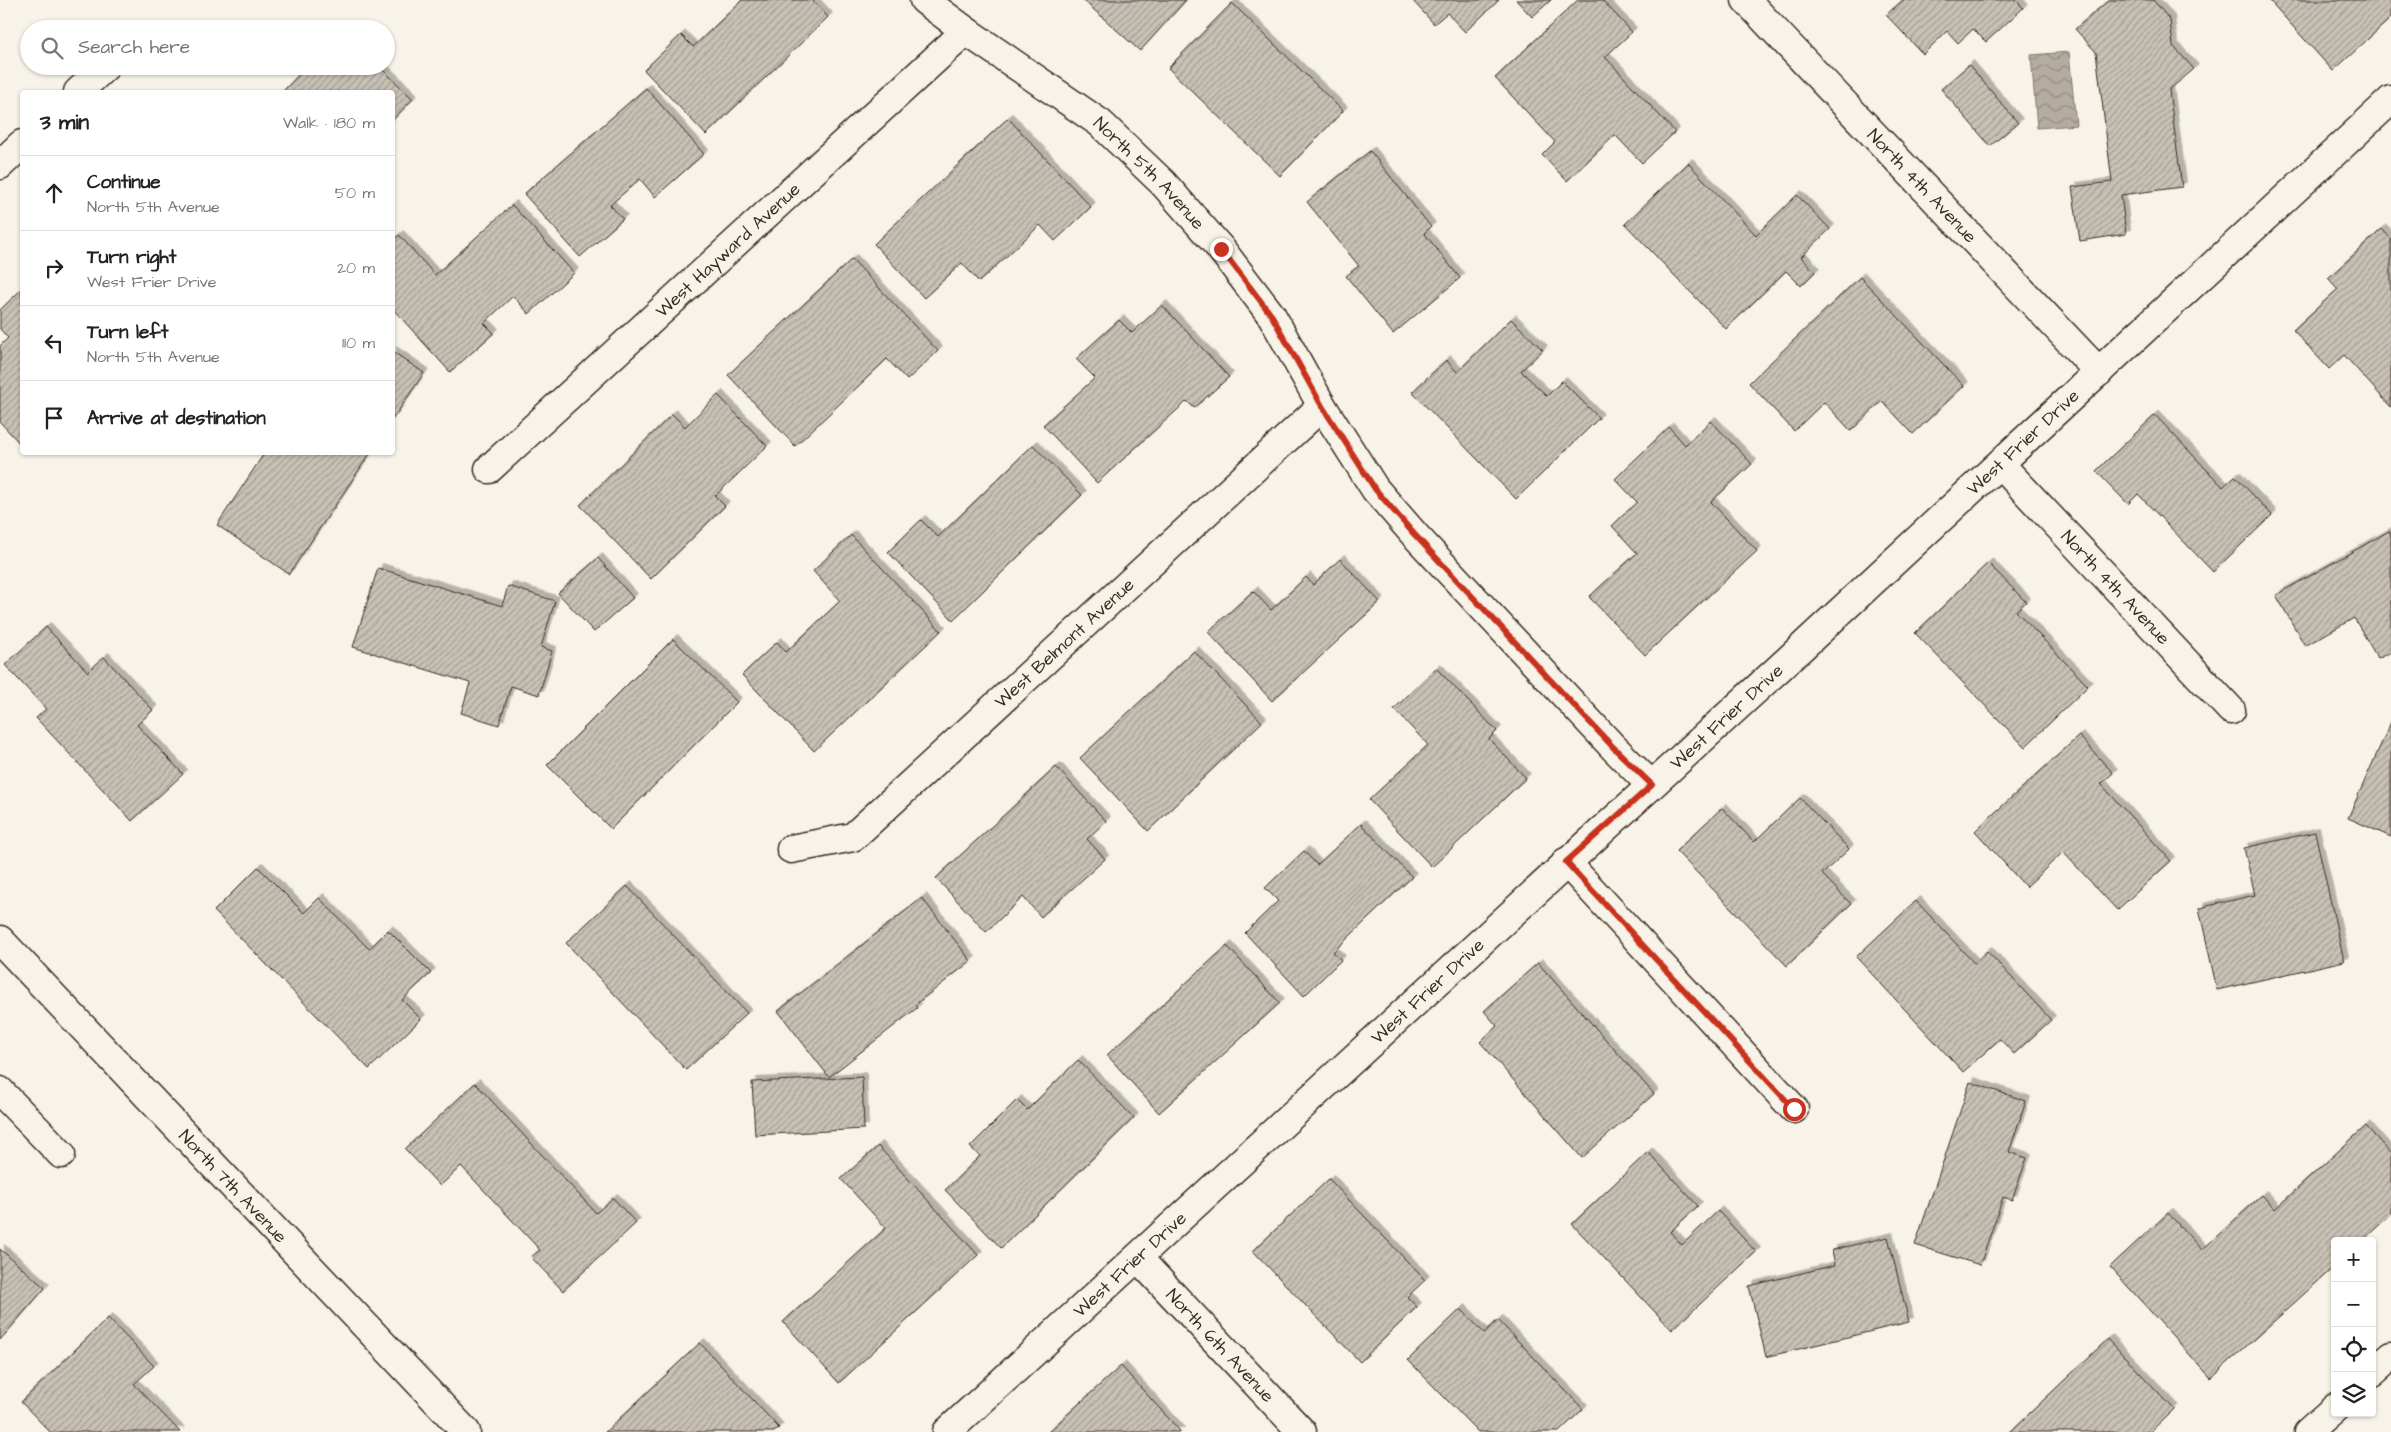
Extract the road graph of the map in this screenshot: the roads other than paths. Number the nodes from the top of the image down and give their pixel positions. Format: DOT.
graph roads {
  1 [pos="924,0"];
  2 [pos="1746,0"];
  3 [pos="966,31"];
  4 [pos="96,75"];
  5 [pos="80,90"];
  6 [pos="2391,100"];
  7 [pos="20,146"];
  8 [pos="0,165"];
  9 [pos="2099,372"];
  10 [pos="1322,406"];
  11 [pos="2000,464"];
  12 [pos="489,469"];
  13 [pos="2231,710"];
  14 [pos="1652,785"];
  15 [pos="791,849"];
  16 [pos="1566,862"];
  17 [pos="0,940"];
  18 [pos="0,1091"];
  19 [pos="1794,1109"];
  20 [pos="61,1154"];
  21 [pos="1138,1258"];
  22 [pos="2391,1356"];
  23 [pos="2373,1372"];
  24 [pos="2331,1412"];
  25 [pos="466,1432"];
  26 [pos="947,1432"];
  27 [pos="1302,1432"];
  28 [pos="2308,1432"];
  1 -- 3 [label="street, North 5th Avenue"];
  2 -- 9 [label="street, North 4th Avenue"];
  3 -- 10 [label="street, North 5th Avenue"];
  3 -- 12 [label="street, West Hayward Avenue"];
  4 -- 5 [label="street"];
  6 -- 9 [label="street, West Frier Drive"];
  7 -- 8 [label="street"];
  9 -- 11 [label="street, West Frier Drive"];
  10 -- 14 [label="street, North 5th Avenue"];
  10 -- 15 [label="street, West Belmont Avenue"];
  11 -- 13 [label="street, North 4th Avenue"];
  11 -- 14 [label="street, West Frier Drive"];
  14 -- 16 [label="street, West Frier Drive"];
  16 -- 19 [label="street"];
  16 -- 21 [label="street, West Frier Drive"];
  17 -- 25 [label="street, North 7th Avenue"];
  18 -- 20 [label="street"];
  21 -- 26 [label="street, West Frier Drive"];
  21 -- 27 [label="street, North 6th Avenue"];
  22 -- 23 [label="street"];
  24 -- 28 [label="street"];
}
